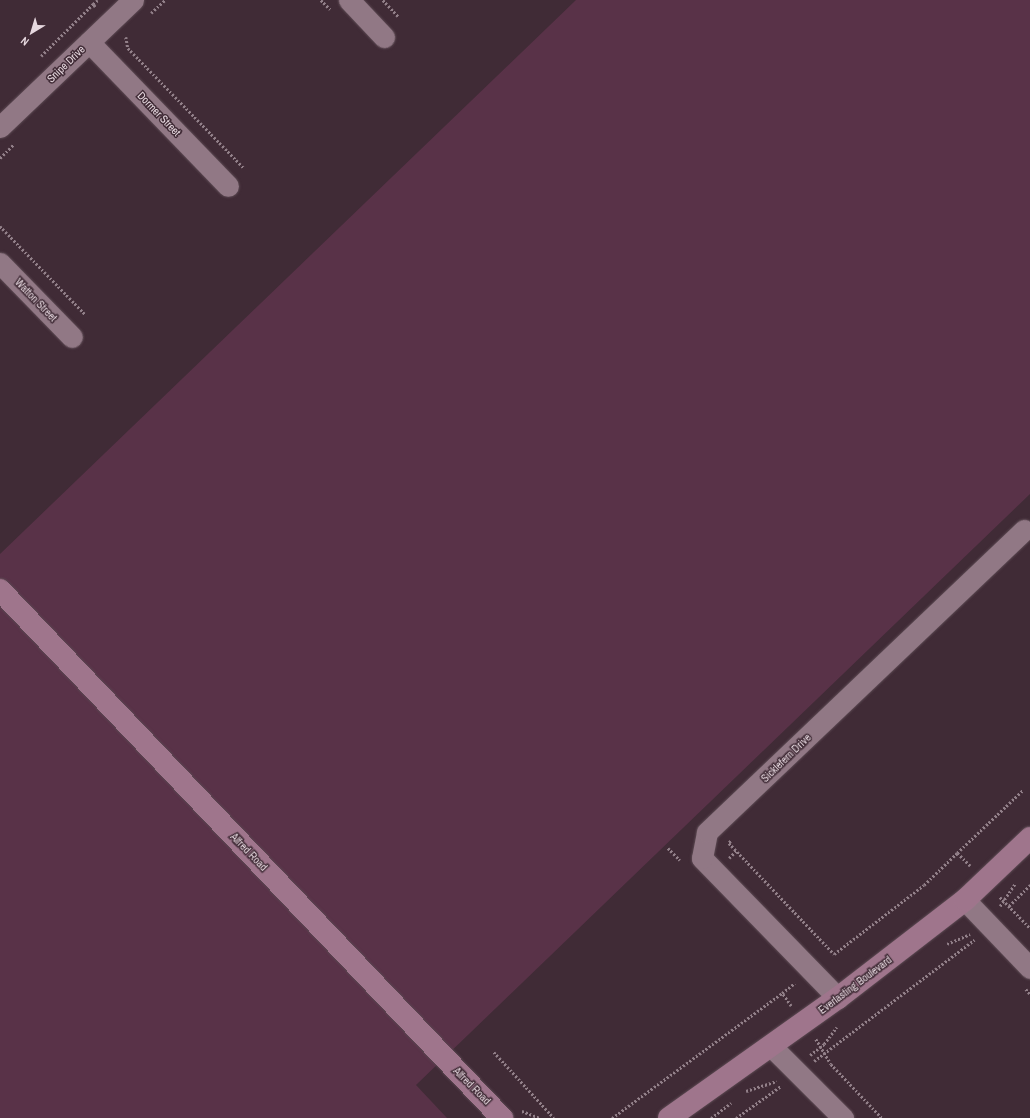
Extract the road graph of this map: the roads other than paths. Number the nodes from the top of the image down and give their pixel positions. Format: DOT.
graph roads {
  1 [pos="133,0"];
  2 [pos="349,0"];
  3 [pos="384,36"];
  4 [pos="89,42"];
  5 [pos="0,127"];
  6 [pos="228,186"];
  7 [pos="0,263"];
  8 [pos="72,337"];
  9 [pos="1024,530"];
  10 [pos="0,590"];
  11 [pos="1030,838"];
  12 [pos="965,900"];
  13 [pos="1030,968"];
  14 [pos="838,998"];
  15 [pos="771,1046"];
  16 [pos="503,1116"];
  17 [pos="669,1118"];
  18 [pos="843,1118"];
  1 -- 4 [label="street, Snipe Drive"];
  2 -- 3 [label="street"];
  4 -- 5 [label="street, Snipe Drive"];
  4 -- 6 [label="street, Dormer Street"];
  7 -- 8 [label="street, Watton Street"];
  9 -- 14 [label="street, Sicklefern Drive"];
  10 -- 16 [label="street, Alfred Road"];
  11 -- 12 [label="street, Everlasting Boulevard"];
  12 -- 13 [label="street"];
  12 -- 14 [label="street, Everlasting Boulevard"];
  14 -- 15 [label="street, Everlasting Boulevard"];
  15 -- 17 [label="street, Everlasting Boulevard"];
  15 -- 18 [label="street"];
}
